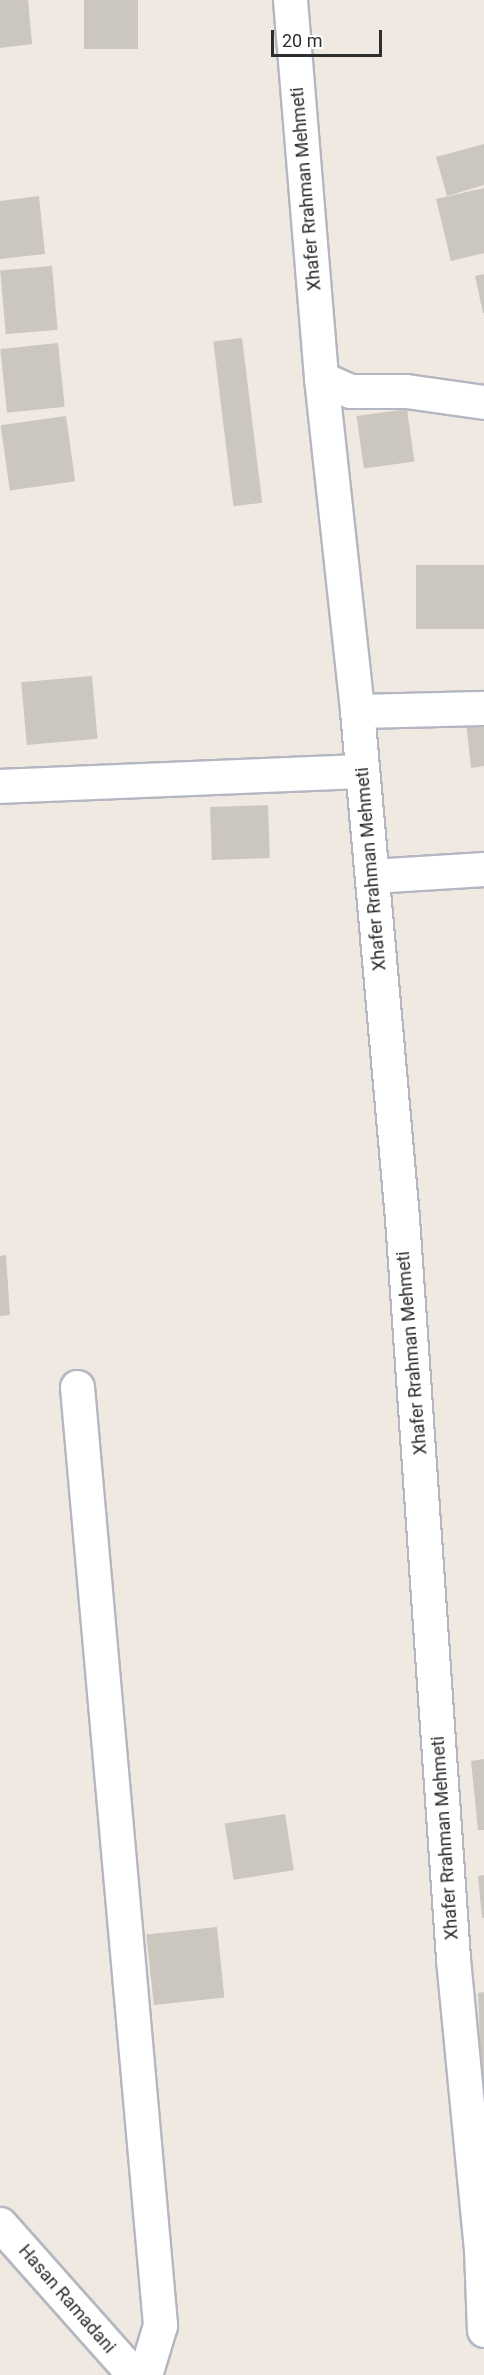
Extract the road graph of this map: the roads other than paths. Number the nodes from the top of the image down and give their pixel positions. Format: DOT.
graph roads {
  1 [pos="290,0"];
  2 [pos="321,378"];
  3 [pos="484,402"];
  4 [pos="484,708"];
  5 [pos="357,711"];
  6 [pos="362,771"];
  7 [pos="0,786"];
  8 [pos="484,869"];
  9 [pos="372,876"];
  10 [pos="77,1387"];
  11 [pos="0,2224"];
  12 [pos="484,2330"];
  13 [pos="134,2375"];
  14 [pos="145,2375"];
  1 -- 2 [label="street, Xhafer Rrahman Mehmeti"];
  2 -- 3 [label="street"];
  2 -- 5 [label="street, Xhafer Rrahman Mehmeti"];
  4 -- 5 [label="street"];
  5 -- 6 [label="street, Xhafer Rrahman Mehmeti"];
  6 -- 7 [label="street"];
  6 -- 9 [label="street, Xhafer Rrahman Mehmeti"];
  8 -- 9 [label="street"];
  9 -- 12 [label="street, Xhafer Rrahman Mehmeti"];
  10 -- 14 [label="street"];
  11 -- 13 [label="street, Hasan Ramadani"];
}
